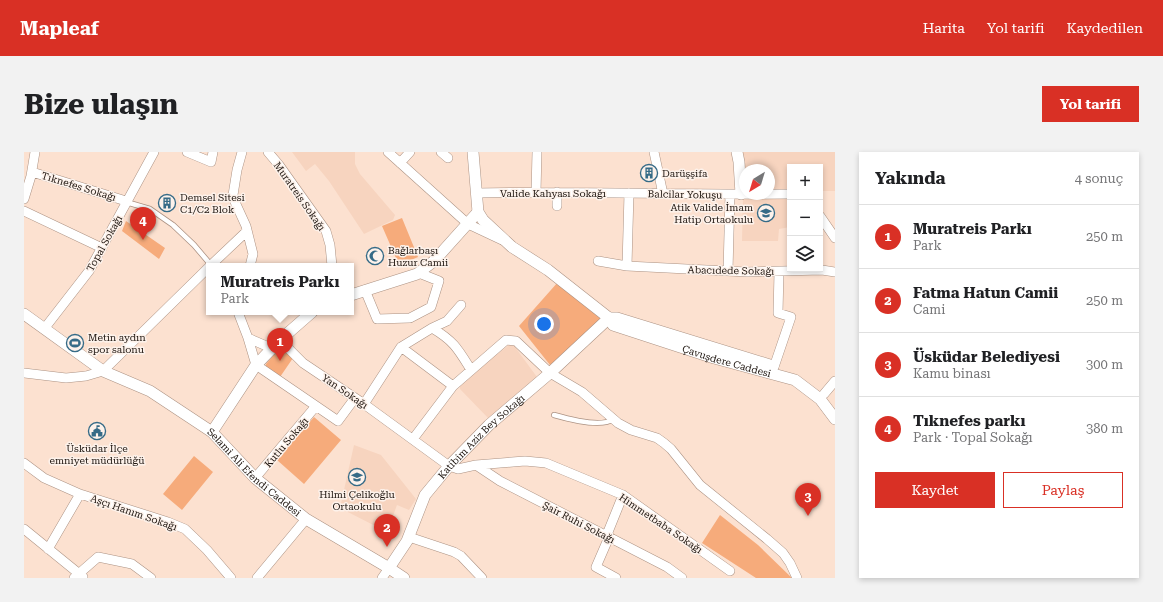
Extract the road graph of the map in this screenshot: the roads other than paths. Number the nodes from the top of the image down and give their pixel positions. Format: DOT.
graph roads {
  1 [pos="34,152"];
  2 [pos="154,152"];
  3 [pos="187,152"];
  4 [pos="213,152"];
  5 [pos="242,152"];
  6 [pos="268,152"];
  7 [pos="388,152"];
  8 [pos="410,152"];
  9 [pos="441,152"];
  10 [pos="473,152"];
  11 [pos="537,152"];
  12 [pos="654,152"];
  13 [pos="737,152"];
  14 [pos="448,158"];
  15 [pos="400,163"];
  16 [pos="739,164"];
  17 [pos="32,172"];
  18 [pos="536,192"];
  19 [pos="557,192"];
  20 [pos="477,193"];
  21 [pos="629,193"];
  22 [pos="663,194"];
  23 [pos="739,194"];
  24 [pos="775,194"];
  25 [pos="787,194"];
  26 [pos="730,195"];
  27 [pos="24,200"];
  28 [pos="126,201"];
  29 [pos="557,206"];
  30 [pos="24,211"];
  31 [pos="478,212"];
  32 [pos="823,220"];
  33 [pos="468,224"];
  34 [pos="247,231"];
  35 [pos="835,238"];
  36 [pos="505,241"];
  37 [pos="102,248"];
  38 [pos="598,261"];
  39 [pos="208,263"];
  40 [pos="213,263"];
  41 [pos="251,263"];
  42 [pos="332,263"];
  43 [pos="627,266"];
  44 [pos="206,270"];
  45 [pos="728,271"];
  46 [pos="779,272"];
  47 [pos="835,272"];
  48 [pos="419,273"];
  49 [pos="365,290"];
  50 [pos="354,294"];
  51 [pos="461,306"];
  52 [pos="24,314"];
  53 [pos="239,315"];
  54 [pos="309,315"];
  55 [pos="609,318"];
  56 [pos="44,328"];
  57 [pos="432,328"];
  58 [pos="248,338"];
  59 [pos="280,340"];
  60 [pos="401,347"];
  61 [pos="271,348"];
  62 [pos="708,351"];
  63 [pos="256,365"];
  64 [pos="774,367"];
  65 [pos="471,370"];
  66 [pos="103,371"];
  67 [pos="24,373"];
  68 [pos="550,373"];
  69 [pos="835,381"];
  70 [pos="453,386"];
  71 [pos="822,396"];
  72 [pos="355,398"];
  73 [pos="364,404"];
  74 [pos="316,406"];
  75 [pos="835,408"];
  76 [pos="554,415"];
  77 [pos="613,418"];
  78 [pos="835,419"];
  79 [pos="212,432"];
  80 [pos="413,439"];
  81 [pos="24,463"];
  82 [pos="476,465"];
  83 [pos="449,466"];
  84 [pos="255,478"];
  85 [pos="80,494"];
  86 [pos="624,495"];
  87 [pos="306,520"];
  88 [pos="24,529"];
  89 [pos="409,537"];
  90 [pos="609,537"];
  91 [pos="48,549"];
  92 [pos="389,568"];
  93 [pos="730,571"];
  94 [pos="79,577"];
  95 [pos="151,578"];
  96 [pos="231,578"];
  97 [pos="257,578"];
  98 [pos="382,578"];
  99 [pos="404,578"];
  100 [pos="482,578"];
  101 [pos="616,578"];
  102 [pos="682,578"];
  103 [pos="796,578"];
  1 -- 17 [label="street"];
  2 -- 28 [label="street, Topal Sokağı"];
  3 -- 4 [label="street"];
  5 -- 34 [label="street"];
  6 -- 42 [label="street, Muratreis Sokağı"];
  7 -- 15 [label="street"];
  8 -- 15 [label="street"];
  9 -- 14 [label="street"];
  10 -- 20 [label="street"];
  11 -- 18 [label="street"];
  12 -- 22 [label="street"];
  13 -- 16 [label="street"];
  15 -- 33 [label="street"];
  17 -- 27 [label="street"];
  17 -- 28 [label="street, Tıknefes Sokağı"];
  18 -- 19 [label="street, Valide Kahyası Sokağı"];
  18 -- 20 [label="street, Valide Kahyası Sokağı"];
  19 -- 21 [label="street, Valide Kahyası Sokağı"];
  19 -- 29 [label="street"];
  20 -- 31 [label="street"];
  21 -- 22 [label="street, Balcilar Yokuşu"];
  21 -- 43 [label="street"];
  22 -- 26 [label="street, Balcilar Yokuşu"];
  23 -- 26 [label="street, Balcilar Yokuşu"];
  24 -- 25 [label="street, Balcilar Yokuşu"];
  26 -- 45 [label="street"];
  28 -- 37 [label="street, Topal Sokağı"];
  28 -- 39 [label="lane, Tıknefes Sokağı"];
  30 -- 37 [label="street"];
  31 -- 33 [label="street"];
  31 -- 36 [label="street, Çavuşdere Caddesi"];
  32 -- 35 [label="street"];
  33 -- 36 [label="street"];
  33 -- 48 [label="street"];
  34 -- 40 [label="street"];
  34 -- 41 [label="street"];
  36 -- 55 [label="street, Çavuşdere Caddesi"];
  37 -- 56 [label="street, Topal Sokağı"];
  38 -- 43 [label="street, Abacıdede Sokağı"];
  43 -- 45 [label="street, Abacıdede Sokağı"];
  44 -- 66 [label="street"];
  45 -- 46 [label="street, Abacıdede Sokağı"];
  46 -- 47 [label="street, Abacıdede Sokağı"];
  46 -- 64 [label="street"];
  48 -- 49 [label="street"];
  48 -- 49 [label="street"];
  49 -- 50 [label="street"];
  51 -- 57 [label="street"];
  52 -- 56 [label="street, Selami Ali Efendi Caddesi"];
  53 -- 58 [label="street"];
  54 -- 59 [label="street"];
  55 -- 62 [label="street, Çavuşdere Caddesi"];
  55 -- 68 [label="street, Katibim Aziz Bey Sokağı"];
  56 -- 66 [label="street, Selami Ali Efendi Caddesi"];
  57 -- 60 [label="street"];
  57 -- 65 [label="street"];
  58 -- 61 [label="street"];
  58 -- 63 [label="street"];
  59 -- 61 [label="street"];
  59 -- 72 [label="street, Yan Sokağı"];
  60 -- 70 [label="street"];
  60 -- 73 [label="street"];
  61 -- 63 [label="street"];
  62 -- 64 [label="street, Çavuşdere Caddesi"];
  62 -- 71 [label="street, Çavuşdere Caddesi"];
  63 -- 74 [label="street"];
  63 -- 79 [label="street"];
  64 -- 71 [label="street, Çavuşdere Caddesi"];
  65 -- 68 [label="street"];
  65 -- 70 [label="street"];
  66 -- 67 [label="street"];
  66 -- 79 [label="street, Selami Ali Efendi Caddesi"];
  68 -- 77 [label="street"];
  68 -- 83 [label="street, Katibim Aziz Bey Sokağı"];
  69 -- 71 [label="street"];
  70 -- 80 [label="street"];
  71 -- 75 [label="street, Çavuşdere Caddesi"];
  71 -- 78 [label="street, Çavuşdere Caddesi"];
  72 -- 73 [label="street, Yan Sokağı"];
  72 -- 74 [label="street"];
  73 -- 80 [label="street, Yan Sokağı"];
  74 -- 84 [label="street, Kutlu Sokağı"];
  76 -- 77 [label="lane"];
  77 -- 103 [label="street"];
  79 -- 84 [label="street, Selami Ali Efendi Caddesi"];
  80 -- 83 [label="street, Yan Sokağı"];
  81 -- 85 [label="street, Aşçı Hanım Sokağı"];
  82 -- 83 [label="street, Himmetbaba Sokağı"];
  82 -- 86 [label="street, Himmetbaba Sokağı"];
  82 -- 90 [label="street, Şair Ruhi Sokağı"];
  83 -- 89 [label="street, Katibim Aziz Bey Sokağı"];
  84 -- 87 [label="street, Selami Ali Efendi Caddesi"];
  85 -- 91 [label="street"];
  85 -- 96 [label="street, Aşçı Hanım Sokağı"];
  86 -- 90 [label="street"];
  86 -- 93 [label="street, Himmetbaba Sokağı"];
  87 -- 92 [label="street, Selami Ali Efendi Caddesi"];
  87 -- 97 [label="street"];
  88 -- 91 [label="street"];
  89 -- 92 [label="street, Katibim Aziz Bey Sokağı"];
  89 -- 100 [label="street"];
  90 -- 101 [label="street"];
  90 -- 102 [label="street, Şair Ruhi Sokağı"];
  91 -- 94 [label="street"];
  92 -- 98 [label="street, Katibim Aziz Bey Sokağı"];
  92 -- 99 [label="street, Selami Ali Efendi Caddesi"];
  94 -- 95 [label="street"];
}
